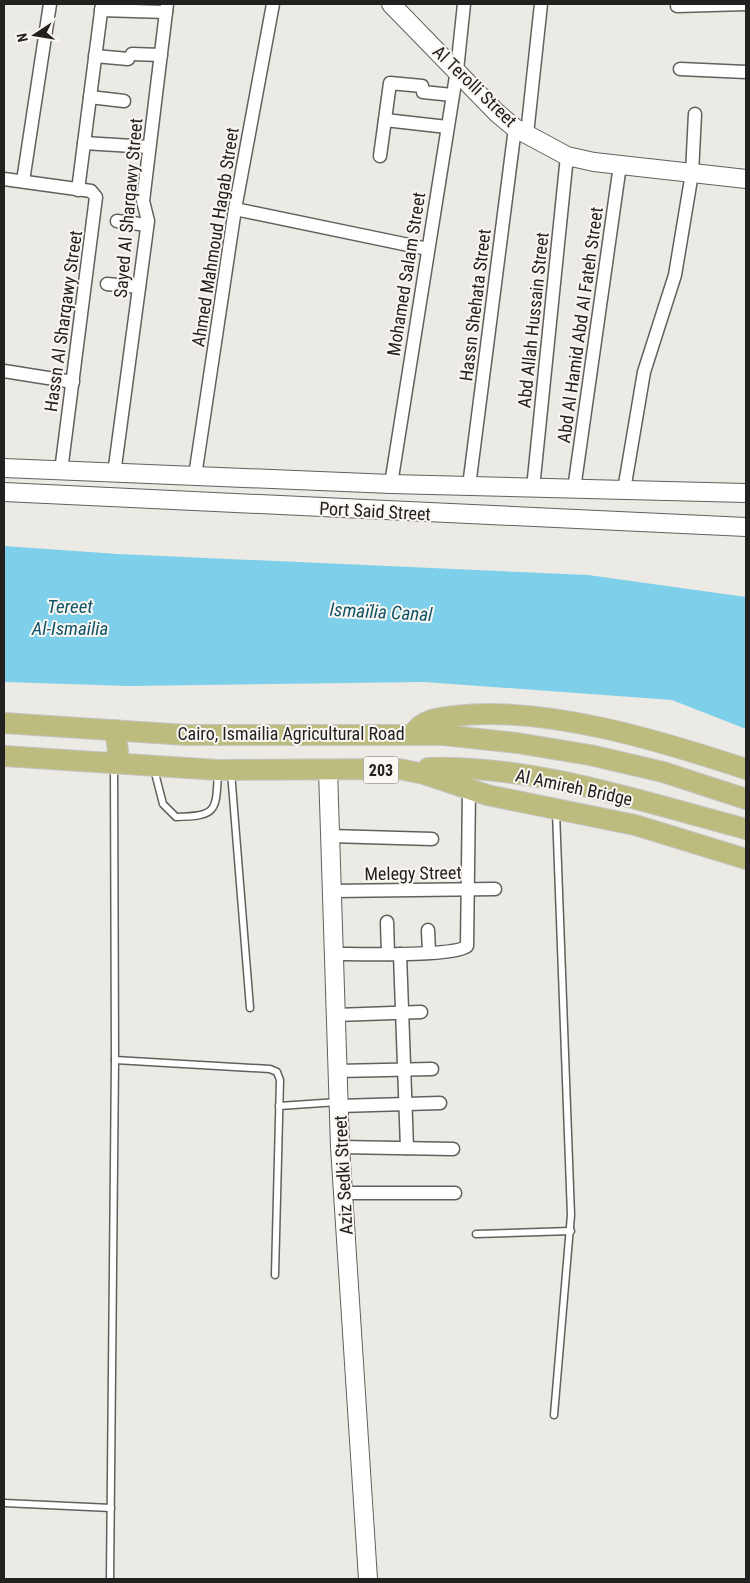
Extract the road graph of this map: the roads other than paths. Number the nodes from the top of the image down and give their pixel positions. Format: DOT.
graph roads {
  1 [pos="50,4"];
  2 [pos="273,4"];
  3 [pos="392,4"];
  4 [pos="464,4"];
  5 [pos="541,4"];
  6 [pos="746,4"];
  7 [pos="677,6"];
  8 [pos="102,7"];
  9 [pos="167,8"];
  10 [pos="161,55"];
  11 [pos="95,56"];
  12 [pos="680,69"];
  13 [pos="457,70"];
  14 [pos="746,72"];
  15 [pos="452,95"];
  16 [pos="90,97"];
  17 [pos="124,101"];
  18 [pos="695,114"];
  19 [pos="385,120"];
  20 [pos="447,127"];
  21 [pos="521,131"];
  22 [pos="84,144"];
  23 [pos="149,147"];
  24 [pos="380,156"];
  25 [pos="567,156"];
  26 [pos="620,165"];
  27 [pos="692,172"];
  28 [pos="4,179"];
  29 [pos="746,179"];
  30 [pos="23,181"];
  31 [pos="78,190"];
  32 [pos="235,209"];
  33 [pos="117,221"];
  34 [pos="147,225"];
  35 [pos="428,249"];
  36 [pos="107,284"];
  37 [pos="139,287"];
  38 [pos="4,370"];
  39 [pos="73,382"];
  40 [pos="4,468"];
  41 [pos="62,471"];
  42 [pos="114,474"];
  43 [pos="195,476"];
  44 [pos="391,484"];
  45 [pos="469,486"];
  46 [pos="532,488"];
  47 [pos="574,489"];
  48 [pos="624,490"];
  49 [pos="4,492"];
  50 [pos="746,493"];
  51 [pos="746,527"];
  52 [pos="4,723"];
  53 [pos="116,730"];
  54 [pos="161,733"];
  55 [pos="414,733"];
  56 [pos="4,756"];
  57 [pos="114,764"];
  58 [pos="154,768"];
  59 [pos="399,769"];
  60 [pos="746,769"];
  61 [pos="225,770"];
  62 [pos="328,770"];
  63 [pos="469,789"];
  64 [pos="746,798"];
  65 [pos="556,808"];
  66 [pos="746,829"];
  67 [pos="330,836"];
  68 [pos="432,839"];
  69 [pos="746,859"];
  70 [pos="495,889"];
  71 [pos="469,890"];
  72 [pos="332,892"];
  73 [pos="387,922"];
  74 [pos="428,930"];
  75 [pos="429,952"];
  76 [pos="334,954"];
  77 [pos="394,954"];
  78 [pos="250,1008"];
  79 [pos="421,1012"];
  80 [pos="402,1013"];
  81 [pos="336,1015"];
  82 [pos="114,1060"];
  83 [pos="432,1069"];
  84 [pos="404,1070"];
  85 [pos="337,1071"];
  86 [pos="440,1103"];
  87 [pos="339,1104"];
  88 [pos="405,1104"];
  89 [pos="279,1106"];
  90 [pos="340,1147"];
  91 [pos="407,1148"];
  92 [pos="453,1149"];
  93 [pos="343,1193"];
  94 [pos="455,1193"];
  95 [pos="571,1231"];
  96 [pos="476,1234"];
  97 [pos="275,1275"];
  98 [pos="554,1415"];
  99 [pos="4,1503"];
  100 [pos="111,1508"];
  101 [pos="110,1579"];
  102 [pos="368,1579"];
  1 -- 30 [label="street"];
  2 -- 32 [label="street, Ahmed Mahmoud Hagab Street"];
  3 -- 13 [label="main road, Al Terolli Street"];
  4 -- 13 [label="street, Mohamed Salam Street"];
  5 -- 21 [label="street, Hassn Shehata Street"];
  6 -- 7 [label="street"];
  8 -- 9 [label="street"];
  8 -- 11 [label="street"];
  9 -- 10 [label="street, Sayed Al Sharqawy Street"];
  10 -- 11 [label="street"];
  10 -- 23 [label="street, Sayed Al Sharqawy Street"];
  11 -- 16 [label="street"];
  12 -- 14 [label="street"];
  13 -- 15 [label="street, Mohamed Salam Street"];
  13 -- 21 [label="main road, Al Terolli Street"];
  15 -- 19 [label="street"];
  15 -- 20 [label="street, Mohamed Salam Street"];
  16 -- 17 [label="street"];
  16 -- 22 [label="street"];
  18 -- 27 [label="street"];
  19 -- 20 [label="street"];
  19 -- 24 [label="street"];
  20 -- 35 [label="street, Mohamed Salam Street"];
  21 -- 25 [label="main road, Al Terolli Street"];
  21 -- 45 [label="street, Hassn Shehata Street"];
  22 -- 23 [label="street"];
  22 -- 31 [label="street"];
  23 -- 34 [label="street, Sayed Al Sharqawy Street"];
  25 -- 26 [label="main road, Al Terolli Street"];
  25 -- 46 [label="street, Abd Allah Hussain Street"];
  26 -- 27 [label="main road, Al Terolli Street"];
  26 -- 47 [label="street, Abd Al Hamid Abd Al Fateh Street"];
  27 -- 29 [label="main road, Al Terolli Street"];
  27 -- 48 [label="street"];
  28 -- 30 [label="street"];
  30 -- 31 [label="street"];
  31 -- 39 [label="street, Hassn Al Sharqawy Street"];
  32 -- 35 [label="street"];
  32 -- 43 [label="street, Ahmed Mahmoud Hagab Street"];
  33 -- 34 [label="street"];
  34 -- 37 [label="street, Sayed Al Sharqawy Street"];
  35 -- 44 [label="street, Mohamed Salam Street"];
  36 -- 37 [label="street"];
  37 -- 42 [label="street, Sayed Al Sharqawy Street"];
  38 -- 39 [label="street"];
  39 -- 41 [label="street, Hassn Al Sharqawy Street"];
  40 -- 41 [label="main road, Port Said Street"];
  41 -- 42 [label="main road, Port Said Street"];
  42 -- 43 [label="main road, Port Said Street"];
  43 -- 44 [label="main road, Port Said Street"];
  44 -- 45 [label="main road, Port Said Street"];
  45 -- 46 [label="main road, Port Said Street"];
  46 -- 47 [label="main road, Port Said Street"];
  47 -- 48 [label="main road, Port Said Street"];
  48 -- 50 [label="main road, Port Said Street"];
  49 -- 51 [label="main road, Port Said Street"];
  52 -- 53 [label="main road, Cairo, Ismailia Agricultural Road / 203"];
  53 -- 54 [label="main road, Cairo, Ismailia Agricultural Road / 203"];
  53 -- 57 [label="main road"];
  54 -- 55 [label="main road, Cairo, Ismailia Agricultural Road / 203"];
  54 -- 58 [label="main road"];
  55 -- 60 [label="main road, Cairo, Ismailia Agricultural Road"];
  55 -- 64 [label="main road, Al Amireh Bridge"];
  56 -- 57 [label="main road, Cairo, Ismailia Agricultural Road / 203"];
  57 -- 58 [label="main road, Cairo, Ismailia Agricultural Road / 203"];
  57 -- 82 [label="lane"];
  58 -- 61 [label="main road, Cairo, Ismailia Agricultural Road / 203"];
  58 -- 61 [label="lane"];
  59 -- 62 [label="main road, Cairo, Ismailia Agricultural Road / 203"];
  59 -- 63 [label="main road, Cairo, Ismailia Agricultural Road / 203"];
  59 -- 66 [label="main road, Al Amireh Bridge"];
  61 -- 62 [label="main road, Cairo, Ismailia Agricultural Road / 203"];
  61 -- 78 [label="lane"];
  62 -- 67 [label="main road, Aziz Sedki Street"];
  63 -- 65 [label="main road, Cairo, Ismailia Agricultural Road / 203"];
  63 -- 71 [label="street"];
  65 -- 69 [label="main road, Cairo, Ismailia Agricultural Road / 203"];
  65 -- 95 [label="lane"];
  67 -- 68 [label="street"];
  67 -- 72 [label="main road, Aziz Sedki Street"];
  70 -- 71 [label="street, Melegy Street"];
  71 -- 72 [label="street, Melegy Street"];
  71 -- 75 [label="street"];
  72 -- 76 [label="main road, Aziz Sedki Street"];
  73 -- 77 [label="street"];
  74 -- 75 [label="street"];
  75 -- 77 [label="street"];
  76 -- 77 [label="street"];
  76 -- 81 [label="main road, Aziz Sedki Street"];
  77 -- 80 [label="street"];
  79 -- 80 [label="street"];
  80 -- 81 [label="street"];
  80 -- 84 [label="street"];
  81 -- 85 [label="main road, Aziz Sedki Street"];
  82 -- 89 [label="lane"];
  82 -- 100 [label="lane"];
  83 -- 84 [label="street"];
  84 -- 85 [label="street"];
  84 -- 88 [label="street"];
  85 -- 87 [label="main road, Aziz Sedki Street"];
  86 -- 88 [label="street"];
  87 -- 88 [label="street"];
  87 -- 89 [label="lane"];
  87 -- 90 [label="main road, Aziz Sedki Street"];
  88 -- 91 [label="street"];
  89 -- 97 [label="lane"];
  90 -- 91 [label="street"];
  90 -- 93 [label="main road, Aziz Sedki Street"];
  91 -- 92 [label="street"];
  93 -- 94 [label="street"];
  93 -- 102 [label="main road, Aziz Sedki Street"];
  95 -- 96 [label="lane"];
  95 -- 98 [label="lane"];
  99 -- 100 [label="lane"];
  100 -- 101 [label="lane"];
}
